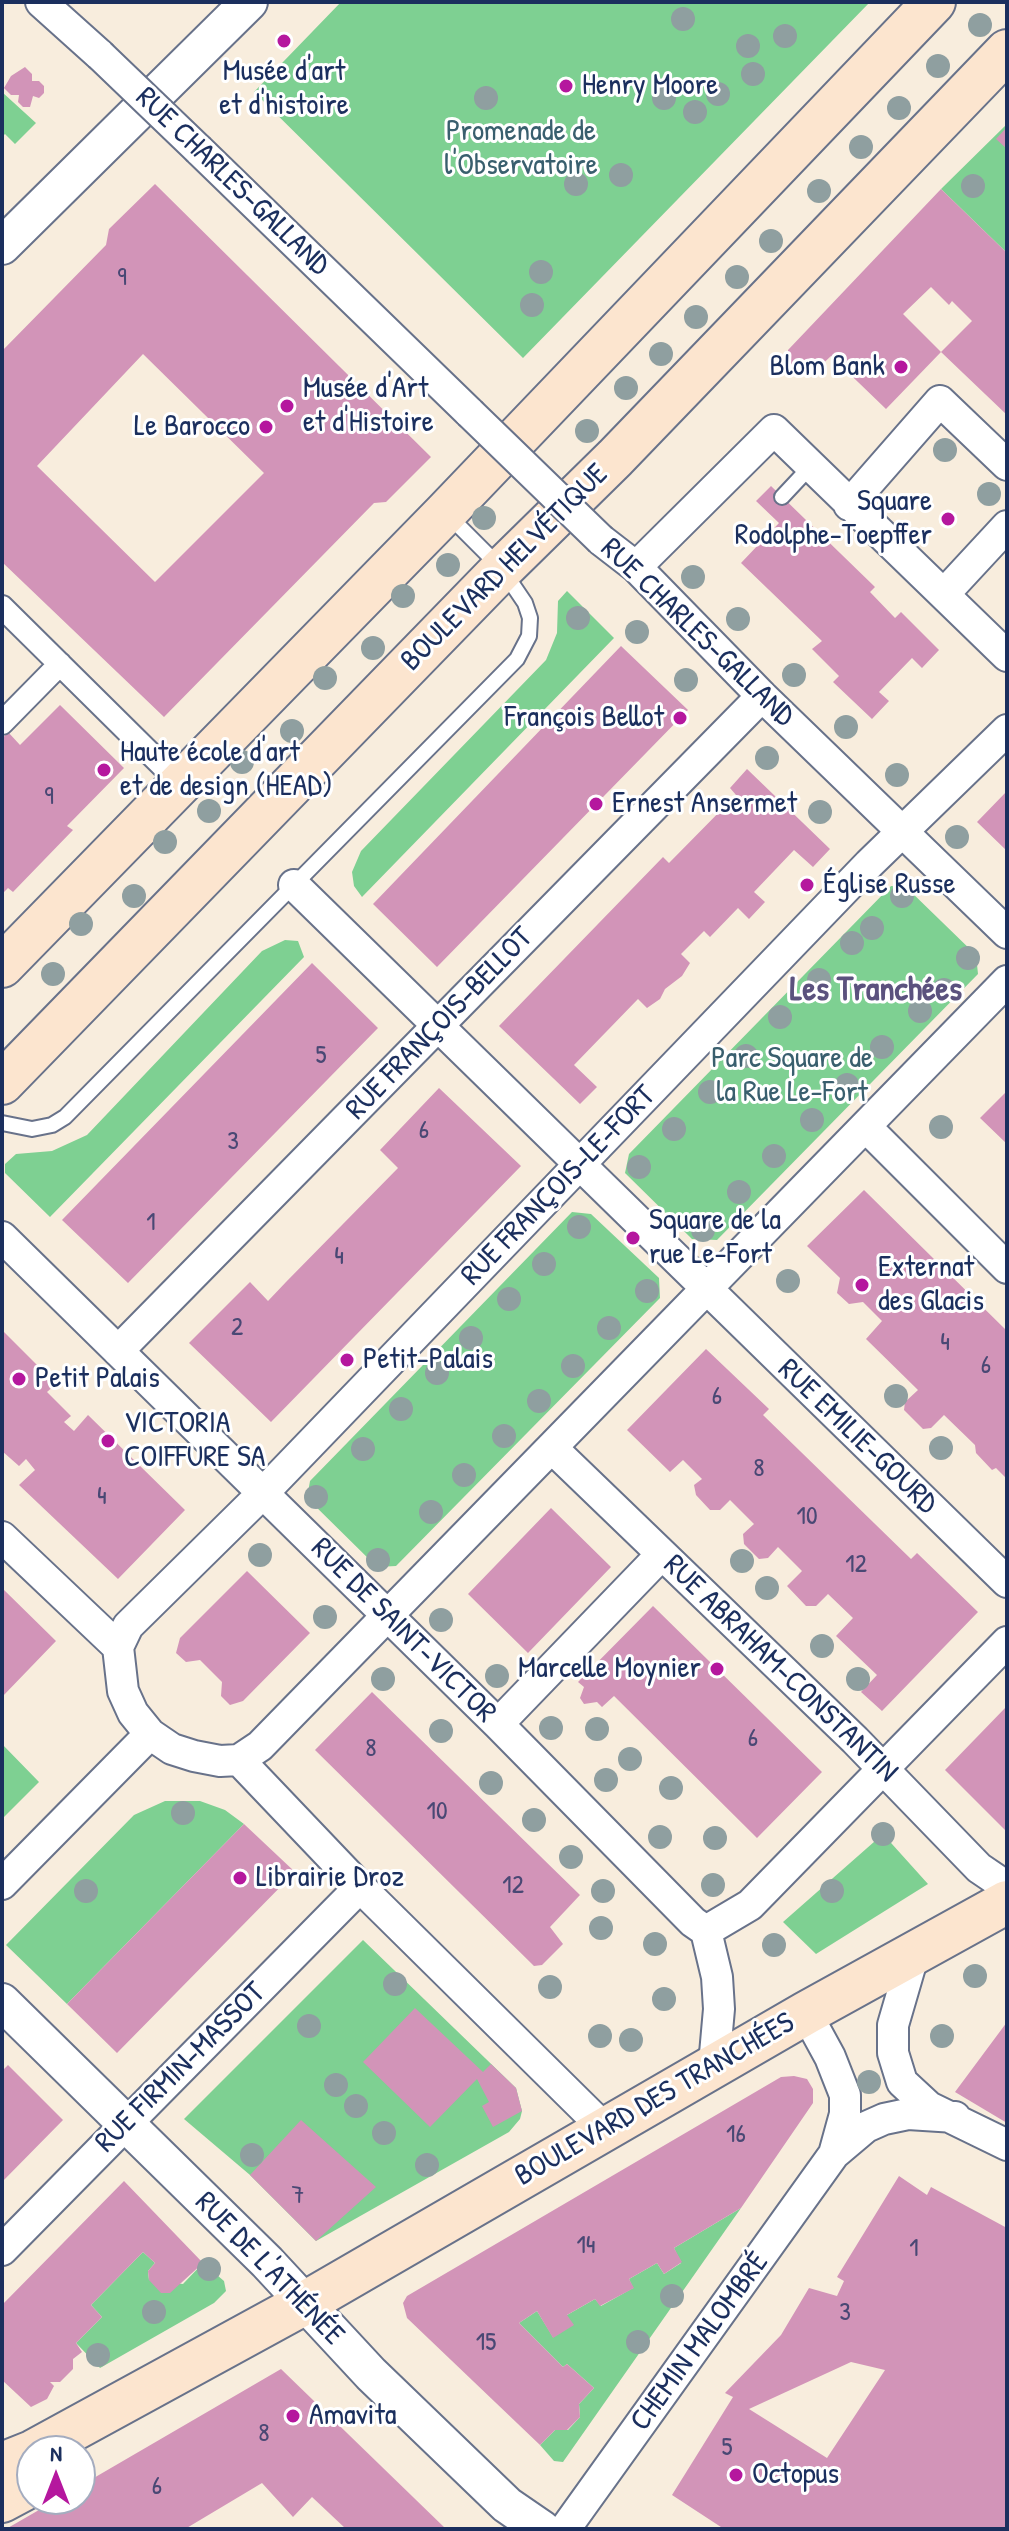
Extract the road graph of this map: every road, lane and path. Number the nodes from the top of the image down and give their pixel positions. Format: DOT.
graph roads {
  1 [pos="41,2"];
  2 [pos="249,2"];
  3 [pos="934,2"];
  4 [pos="1007,51"];
  5 [pos="2,246"];
  6 [pos="1007,465"];
  7 [pos="811,466"];
  8 [pos="782,497"];
  9 [pos="849,505"];
  10 [pos="445,513"];
  11 [pos="1007,526"];
  12 [pos="636,567"];
  13 [pos="502,569"];
  14 [pos="944,594"];
  15 [pos="2,607"];
  16 [pos="1007,656"];
  17 [pos="60,664"];
  18 [pos="762,696"];
  19 [pos="2,723"];
  20 [pos="1007,730"];
  21 [pos="179,782"];
  22 [pos="901,832"];
  23 [pos="294,885"];
  24 [pos="1007,933"];
  25 [pos="2,966"];
  26 [pos="1007,981"];
  27 [pos="437,1028"];
  28 [pos="2,1083"];
  29 [pos="2,1123"];
  30 [pos="866,1127"];
  31 [pos="580,1165"];
  32 [pos="2,1237"];
  33 [pos="1007,1268"];
  34 [pos="707,1292"];
  35 [pos="118,1351"];
  36 [pos="553,1449"];
  37 [pos="263,1493"];
  38 [pos="2,1537"];
  39 [pos="662,1554"];
  40 [pos="1007,1582"];
  41 [pos="388,1616"];
  42 [pos="1007,1642"];
  43 [pos="118,1647"];
  44 [pos="498,1724"];
  45 [pos="150,1734"];
  46 [pos="239,1760"];
  47 [pos="884,1769"];
  48 [pos="2,1884"];
  49 [pos="360,1887"];
  50 [pos="1007,1887"];
  51 [pos="1007,1902"];
  52 [pos="706,1931"];
  53 [pos="914,1953"];
  54 [pos="2,2002"];
  55 [pos="806,2013"];
  56 [pos="714,2065"];
  57 [pos="955,2117"];
  58 [pos="126,2124"];
  59 [pos="605,2129"];
  60 [pos="1007,2145"];
  61 [pos="834,2154"];
  62 [pos="2,2250"];
  63 [pos="305,2303"];
  64 [pos="76,2435"];
  65 [pos="542,2529"];
  66 [pos="565,2529"];
  1 -- 12 [label="street, RUE CHARLES-GALLAND, bridge"];
  2 -- 5 [label="street"];
  3 -- 10 [label="main road"];
  4 -- 13 [label="main road, BOULEVARD HELVÉTIQUE"];
  6 -- 9 [label="street"];
  7 -- 8 [label="lane"];
  7 -- 9 [label="street"];
  7 -- 12 [label="street"];
  9 -- 14 [label="street"];
  10 -- 13 [label="lane"];
  10 -- 21 [label="main road"];
  11 -- 14 [label="street"];
  12 -- 18 [label="street, RUE CHARLES-GALLAND"];
  13 -- 23 [label="lane"];
  13 -- 28 [label="main road, BOULEVARD HELVÉTIQUE"];
  14 -- 16 [label="street"];
  15 -- 17 [label="street"];
  17 -- 19 [label="street"];
  17 -- 21 [label="street"];
  18 -- 22 [label="street, RUE CHARLES-GALLAND"];
  18 -- 27 [label="street, RUE FRANÇOIS-BELLOT"];
  20 -- 22 [label="street, RUE FRANÇOIS-LE-FORT"];
  21 -- 25 [label="main road"];
  22 -- 24 [label="street, RUE CHARLES-GALLAND"];
  22 -- 31 [label="street, RUE FRANÇOIS-LE-FORT"];
  23 -- 27 [label="street, RUE EMILIE-GOURD"];
  23 -- 29 [label="lane"];
  26 -- 30 [label="street"];
  27 -- 31 [label="street, RUE EMILIE-GOURD"];
  27 -- 35 [label="street, RUE FRANÇOIS-BELLOT"];
  30 -- 33 [label="street"];
  30 -- 34 [label="street"];
  31 -- 34 [label="street, RUE EMILIE-GOURD"];
  31 -- 37 [label="street, RUE FRANÇOIS-LE-FORT"];
  32 -- 35 [label="street, RUE DE SAINT-VICTOR"];
  34 -- 36 [label="street"];
  34 -- 40 [label="street, RUE EMILIE-GOURD"];
  35 -- 37 [label="street, RUE DE SAINT-VICTOR"];
  36 -- 39 [label="street, RUE ABRAHAM-CONSTANTIN"];
  36 -- 41 [label="street"];
  37 -- 41 [label="street, RUE DE SAINT-VICTOR"];
  37 -- 43 [label="street, RUE FRANÇOIS-LE-FORT"];
  38 -- 43 [label="street"];
  39 -- 44 [label="street"];
  39 -- 47 [label="street, RUE ABRAHAM-CONSTANTIN"];
  41 -- 44 [label="street, RUE DE SAINT-VICTOR"];
  41 -- 46 [label="street"];
  42 -- 47 [label="street"];
  43 -- 45 [label="street"];
  44 -- 52 [label="street, RUE DE SAINT-VICTOR"];
  45 -- 46 [label="street"];
  45 -- 48 [label="street"];
  46 -- 49 [label="street"];
  47 -- 50 [label="street, RUE ABRAHAM-CONSTANTIN"];
  47 -- 52 [label="street"];
  49 -- 58 [label="street, RUE FIRMIN-MASSOT"];
  49 -- 59 [label="street"];
  51 -- 53 [label="main road, BOULEVARD DES TRANCHÉES"];
  52 -- 56 [label="street"];
  53 -- 55 [label="main road, BOULEVARD DES TRANCHÉES"];
  53 -- 57 [label="street"];
  54 -- 58 [label="street, RUE DE L'ATHÉNÉE"];
  55 -- 56 [label="main road, BOULEVARD DES TRANCHÉES"];
  55 -- 61 [label="street, CHEMIN MALOMBRÉ"];
  56 -- 59 [label="main road, BOULEVARD DES TRANCHÉES"];
  57 -- 60 [label="street"];
  57 -- 61 [label="street, CHEMIN MALOMBRÉ"];
  58 -- 62 [label="street, RUE FIRMIN-MASSOT"];
  58 -- 63 [label="street, RUE DE L'ATHÉNÉE"];
  59 -- 63 [label="main road, BOULEVARD DES TRANCHÉES"];
  61 -- 66 [label="street, CHEMIN MALOMBRÉ"];
  63 -- 64 [label="main road, BOULEVARD DES TRANCHÉES"];
  63 -- 65 [label="street, RUE DE L'ATHÉNÉE"];
}
